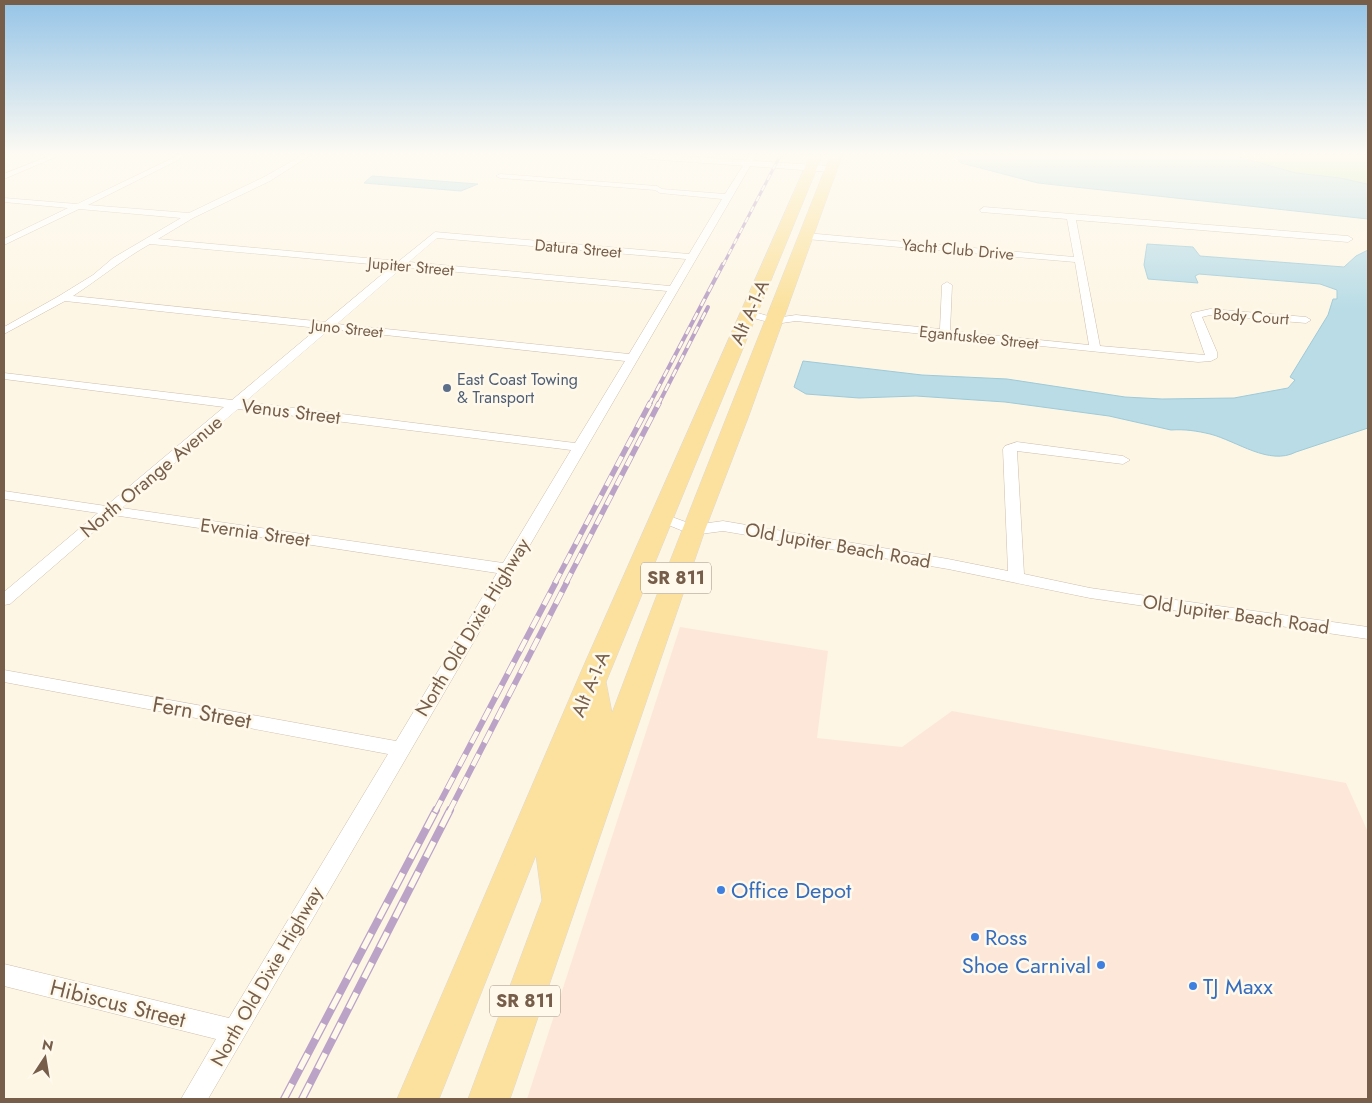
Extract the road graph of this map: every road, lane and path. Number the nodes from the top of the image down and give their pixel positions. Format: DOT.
graph roads {
  1 [pos="75,207"];
  2 [pos="95,207"];
  3 [pos="208,207"];
  4 [pos="721,207"];
  5 [pos="794,207"];
  6 [pos="816,207"];
  7 [pos="984,210"];
  8 [pos="190,216"];
  9 [pos="1071,217"];
  10 [pos="435,235"];
  11 [pos="1348,239"];
  12 [pos="150,241"];
  13 [pos="4,242"];
  14 [pos="802,246"];
  15 [pos="691,257"];
  16 [pos="1079,260"];
  17 [pos="400,265"];
  18 [pos="947,285"];
  19 [pos="673,289"];
  20 [pos="63,298"];
  21 [pos="748,314"];
  22 [pos="1306,320"];
  23 [pos="775,321"];
  24 [pos="328,326"];
  25 [pos="4,331"];
  26 [pos="945,334"];
  27 [pos="1095,349"];
  28 [pos="632,358"];
  29 [pos="1211,358"];
  30 [pos="4,376"];
  31 [pos="235,404"];
  32 [pos="579,447"];
  33 [pos="1123,460"];
  34 [pos="4,495"];
  35 [pos="109,510"];
  36 [pos="661,517"];
  37 [pos="693,530"];
  38 [pos="507,569"];
  39 [pos="1016,577"];
  40 [pos="4,600"];
  41 [pos="1368,633"];
  42 [pos="4,676"];
  43 [pos="591,682"];
  44 [pos="400,749"];
  45 [pos="560,902"];
  46 [pos="4,975"];
  47 [pos="233,1031"];
  48 [pos="194,1099"];
  49 [pos="418,1099"];
  50 [pos="490,1099"];
  1 -- 13 [label="street"];
  2 -- 8 [label="street"];
  3 -- 8 [label="street"];
  4 -- 15 [label="street, North Old Dixie Highway"];
  5 -- 21 [label="main road, Alt A-1-A / SR 811"];
  6 -- 14 [label="main road, SR 811"];
  7 -- 9 [label="street"];
  8 -- 12 [label="street"];
  9 -- 11 [label="street"];
  9 -- 16 [label="street"];
  10 -- 15 [label="street, Datura Street"];
  10 -- 17 [label="street, North Orange Avenue"];
  12 -- 17 [label="street, Jupiter Street"];
  12 -- 20 [label="street"];
  14 -- 16 [label="street, Yacht Club Drive"];
  14 -- 23 [label="main road, Alt A-1-A / SR 811"];
  15 -- 19 [label="street, North Old Dixie Highway"];
  16 -- 27 [label="street"];
  17 -- 19 [label="street, Jupiter Street"];
  17 -- 24 [label="street, North Orange Avenue"];
  18 -- 26 [label="street"];
  19 -- 28 [label="street, North Old Dixie Highway"];
  20 -- 24 [label="street, Juno Street"];
  20 -- 25 [label="street"];
  21 -- 23 [label="street, Eganfuskee Street"];
  21 -- 36 [label="main road, Alt A-1-A / SR 811"];
  22 -- 29 [label="street, Body Court"];
  23 -- 26 [label="street, Eganfuskee Street"];
  23 -- 37 [label="main road, Alt A-1-A / SR 811"];
  24 -- 28 [label="street, Juno Street"];
  24 -- 31 [label="street, North Orange Avenue"];
  26 -- 27 [label="street, Eganfuskee Street"];
  27 -- 29 [label="street, Eganfuskee Street"];
  28 -- 32 [label="street, North Old Dixie Highway"];
  30 -- 31 [label="street, Venus Street"];
  31 -- 32 [label="street, Venus Street"];
  31 -- 35 [label="street, North Orange Avenue"];
  32 -- 38 [label="street, North Old Dixie Highway"];
  33 -- 39 [label="street"];
  34 -- 35 [label="street, Evernia Street"];
  35 -- 38 [label="street, Evernia Street"];
  35 -- 40 [label="street, North Orange Avenue"];
  36 -- 37 [label="street, Old Jupiter Beach Road"];
  36 -- 43 [label="main road, Alt A-1-A / SR 811"];
  37 -- 39 [label="street, Old Jupiter Beach Road"];
  37 -- 45 [label="main road, Alt A-1-A / SR 811"];
  38 -- 44 [label="street, North Old Dixie Highway"];
  39 -- 41 [label="street, Old Jupiter Beach Road"];
  42 -- 44 [label="street, Fern Street"];
  43 -- 45 [label="main road"];
  43 -- 49 [label="main road, Alt A-1-A / SR 811"];
  44 -- 47 [label="street, North Old Dixie Highway"];
  45 -- 50 [label="main road, Alt A-1-A / SR 811"];
  46 -- 47 [label="street, Hibiscus Street"];
  47 -- 48 [label="street, North Old Dixie Highway"];
}
